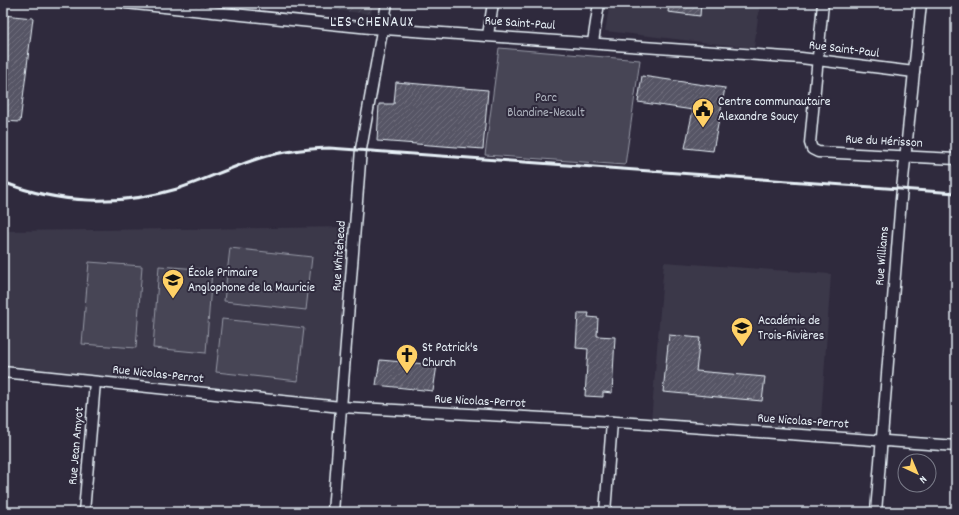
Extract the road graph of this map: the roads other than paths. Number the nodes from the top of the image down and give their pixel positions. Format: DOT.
graph roads {
  1 [pos="125,3"];
  2 [pos="387,3"];
  3 [pos="493,3"];
  4 [pos="599,3"];
  5 [pos="823,3"];
  6 [pos="921,3"];
  7 [pos="382,28"];
  8 [pos="488,35"];
  9 [pos="593,42"];
  10 [pos="817,60"];
  11 [pos="914,72"];
  12 [pos="905,156"];
  13 [pos="956,159"];
  14 [pos="3,372"];
  15 [pos="95,382"];
  16 [pos="341,407"];
  17 [pos="612,422"];
  18 [pos="882,441"];
  19 [pos="956,446"];
  20 [pos="84,512"];
  21 [pos="333,512"];
  22 [pos="605,512"];
  23 [pos="876,512"];
  1 -- 7 [label="street, Rue Saint-Paul"];
  2 -- 7 [label="street, Rue Whitehead"];
  3 -- 8 [label="street"];
  4 -- 9 [label="street"];
  5 -- 10 [label="street"];
  6 -- 11 [label="street, Rue Williams"];
  7 -- 8 [label="street, Rue Saint-Paul"];
  7 -- 16 [label="street, Rue Whitehead"];
  8 -- 9 [label="street, Rue Saint-Paul"];
  9 -- 10 [label="street, Rue Saint-Paul"];
  10 -- 11 [label="street, Rue Saint-Paul"];
  10 -- 12 [label="street, Rue du Hérisson"];
  11 -- 12 [label="street, Rue Williams"];
  12 -- 13 [label="street, Rue du Hérisson"];
  12 -- 18 [label="street, Rue Williams"];
  14 -- 15 [label="street, Rue Nicolas-Perrot"];
  15 -- 16 [label="street, Rue Nicolas-Perrot"];
  15 -- 20 [label="street, Rue Jean Amyot"];
  16 -- 17 [label="street, Rue Nicolas-Perrot"];
  16 -- 21 [label="street, Rue Whitehead"];
  17 -- 18 [label="street, Rue Nicolas-Perrot"];
  17 -- 22 [label="street"];
  18 -- 19 [label="street, Rue Nicolas-Perrot"];
  18 -- 23 [label="street, Rue Williams"];
}
